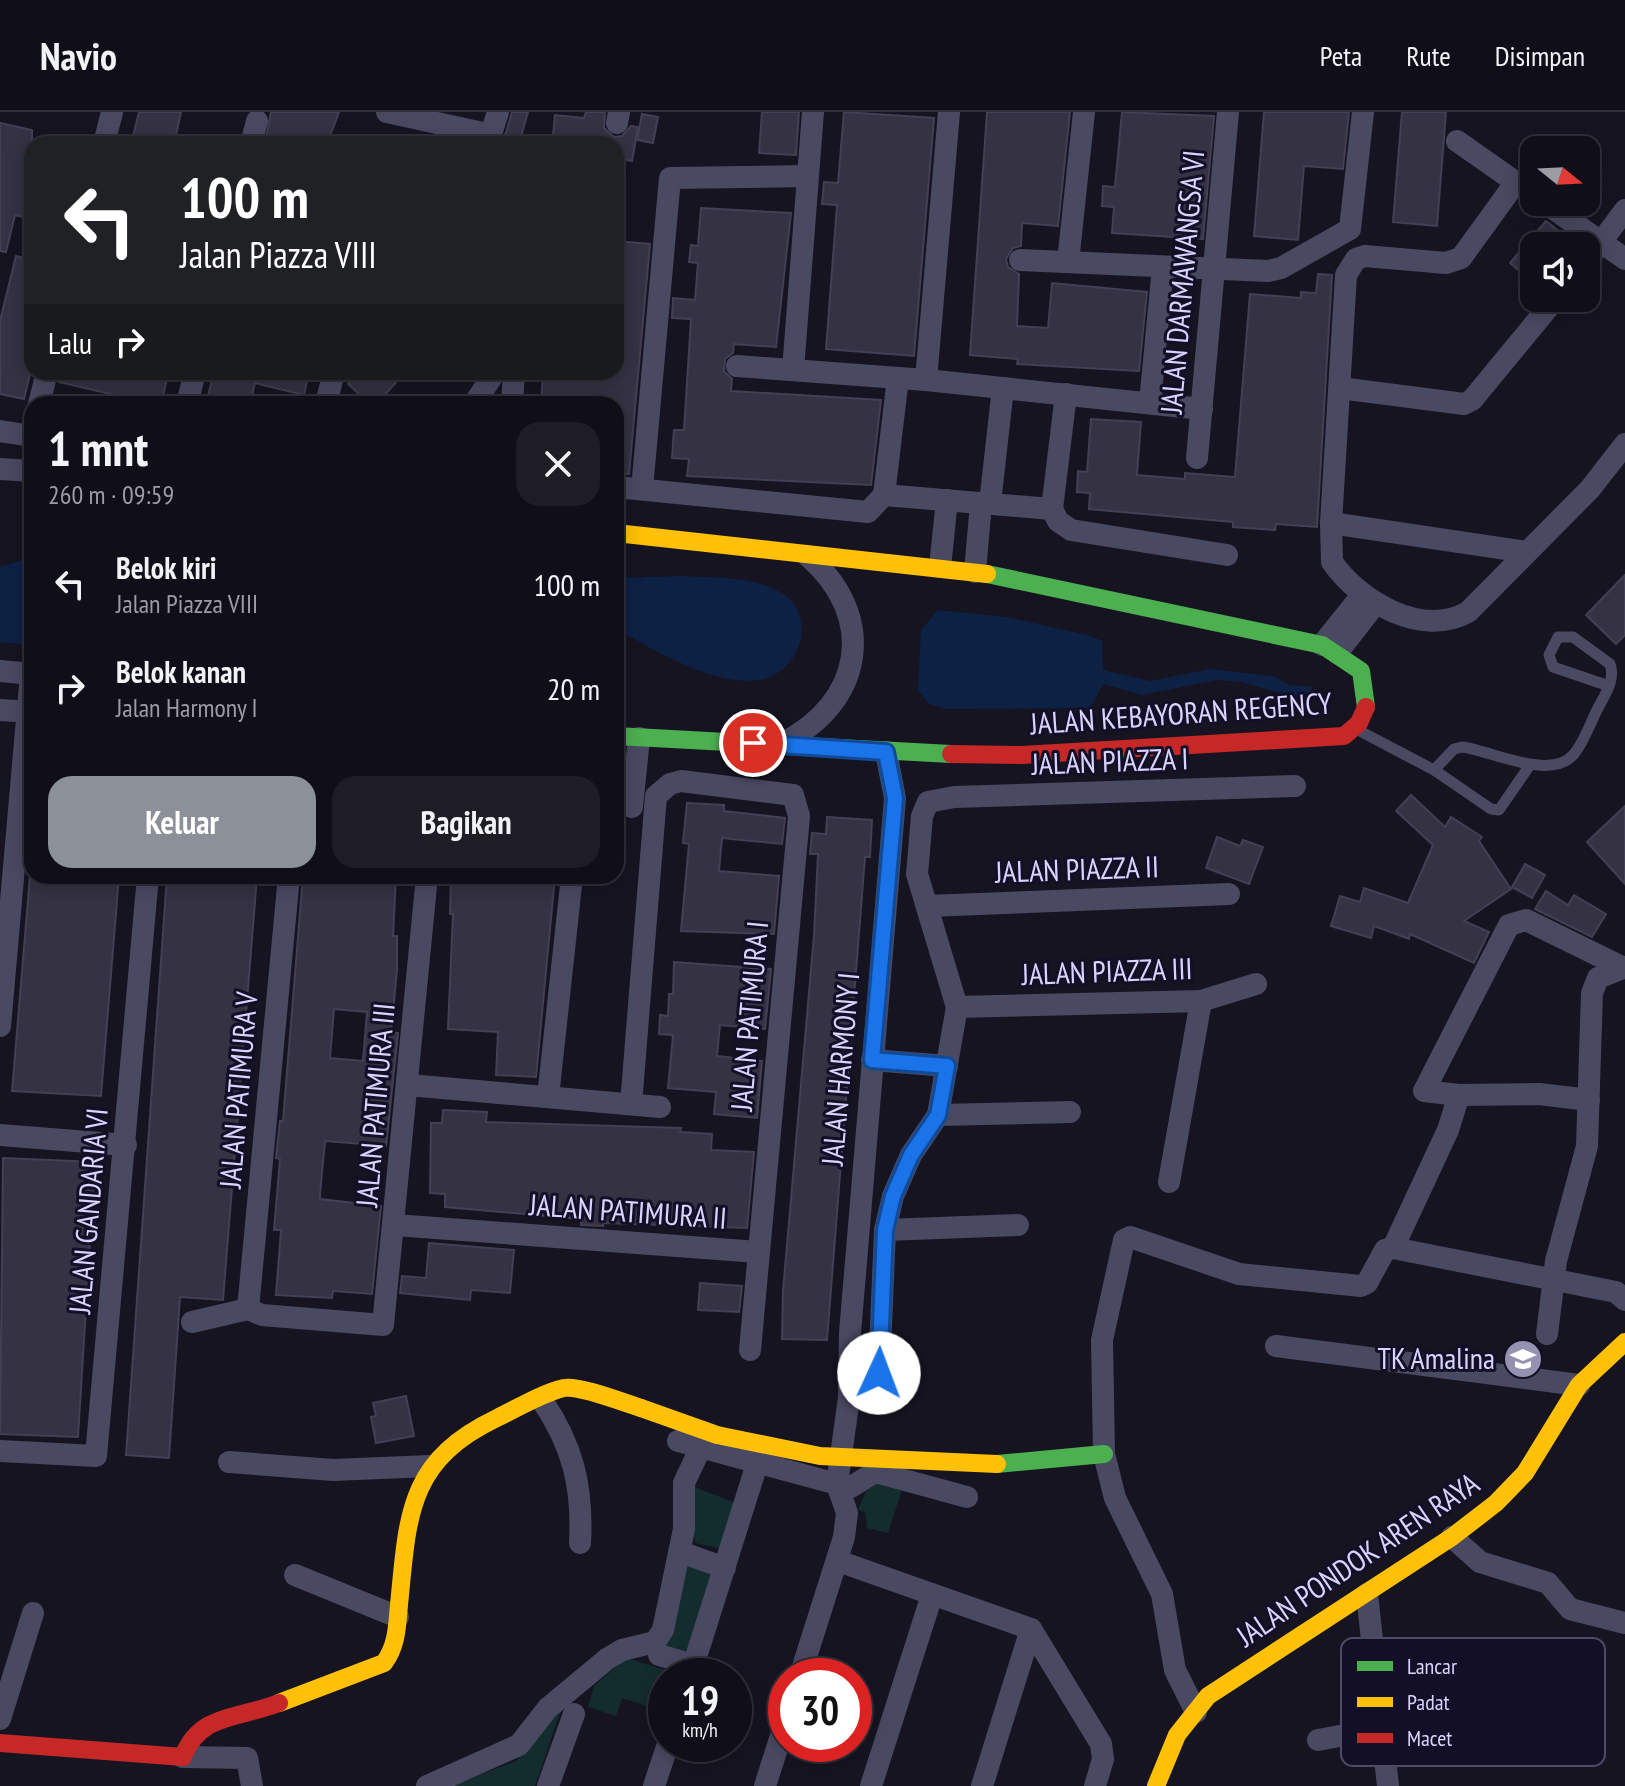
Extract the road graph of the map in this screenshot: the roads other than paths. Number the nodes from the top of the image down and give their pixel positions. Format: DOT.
graph roads {
  1 [pos="112,112"];
  2 [pos="387,112"];
  3 [pos="498,112"];
  4 [pos="813,112"];
  5 [pos="949,112"];
  6 [pos="1084,112"];
  7 [pos="1228,112"];
  8 [pos="1363,112"];
  9 [pos="257,121"];
  10 [pos="106,136"];
  11 [pos="253,136"];
  12 [pos="1457,141"];
  13 [pos="808,176"];
  14 [pos="1520,185"];
  15 [pos="1520,193"];
  16 [pos="1625,210"];
  17 [pos="1564,216"];
  18 [pos="1602,243"];
  19 [pos="1600,245"];
  20 [pos="1625,259"];
  21 [pos="1020,260"];
  22 [pos="1068,262"];
  23 [pos="1163,267"];
  24 [pos="1214,270"];
  25 [pos="1544,312"];
  26 [pos="737,366"];
  27 [pos="793,370"];
  28 [pos="898,378"];
  29 [pos="926,380"];
  30 [pos="1003,388"];
  31 [pos="1340,388"];
  32 [pos="1066,394"];
  33 [pos="1150,402"];
  34 [pos="1202,409"];
  35 [pos="0,431"];
  36 [pos="24,434"];
  37 [pos="1625,444"];
  38 [pos="1197,458"];
  39 [pos="0,469"];
  40 [pos="24,470"];
  41 [pos="624,488"];
  42 [pos="642,489"];
  43 [pos="884,495"];
  44 [pos="947,500"];
  45 [pos="986,503"];
  46 [pos="1052,509"];
  47 [pos="1331,523"];
  48 [pos="624,534"];
  49 [pos="1527,552"];
  50 [pos="1227,555"];
  51 [pos="808,556"];
  52 [pos="940,567"];
  53 [pos="975,572"];
  54 [pos="1370,599"];
  55 [pos="1330,649"];
  56 [pos="0,671"];
  57 [pos="24,673"];
  58 [pos="1609,686"];
  59 [pos="0,710"];
  60 [pos="24,712"];
  61 [pos="1356,729"];
  62 [pos="627,737"];
  63 [pos="781,744"];
  64 [pos="886,752"];
  65 [pos="918,754"];
  66 [pos="1530,765"];
  67 [pos="24,766"];
  68 [pos="1434,770"];
  69 [pos="1295,786"];
  70 [pos="895,798"];
  71 [pos="624,806"];
  72 [pos="655,809"];
  73 [pos="147,884"];
  74 [pos="288,884"];
  75 [pos="426,884"];
  76 [pos="571,884"];
  77 [pos="1229,894"];
  78 [pos="927,906"];
  79 [pos="1624,968"];
  80 [pos="1256,984"];
  81 [pos="1201,1001"];
  82 [pos="957,1007"];
  83 [pos="0,1026"];
  84 [pos="872,1060"];
  85 [pos="947,1066"];
  86 [pos="408,1085"];
  87 [pos="1459,1095"];
  88 [pos="548,1097"];
  89 [pos="1589,1100"];
  90 [pos="631,1104"];
  91 [pos="660,1107"];
  92 [pos="1070,1112"];
  93 [pos="938,1115"];
  94 [pos="0,1135"];
  95 [pos="126,1145"];
  96 [pos="1169,1182"];
  97 [pos="395,1225"];
  98 [pos="1018,1225"];
  99 [pos="885,1230"];
  100 [pos="1393,1248"];
  101 [pos="758,1252"];
  102 [pos="1554,1282"];
  103 [pos="1625,1300"];
  104 [pos="248,1309"];
  105 [pos="192,1322"];
  106 [pos="1547,1334"];
  107 [pos="1625,1342"];
  108 [pos="1276,1346"];
  109 [pos="750,1350"];
  110 [pos="879,1373"];
  111 [pos="1579,1385"];
  112 [pos="541,1399"];
  113 [pos="678,1441"];
  114 [pos="700,1449"];
  115 [pos="0,1451"];
  116 [pos="1104,1454"];
  117 [pos="229,1462"];
  118 [pos="757,1464"];
  119 [pos="430,1466"];
  120 [pos="837,1484"];
  121 [pos="967,1497"];
  122 [pos="1452,1537"];
  123 [pos="580,1543"];
  124 [pos="689,1555"];
  125 [pos="838,1561"];
  126 [pos="725,1568"];
  127 [pos="295,1575"];
  128 [pos="1367,1594"];
  129 [pos="932,1595"];
  130 [pos="33,1613"];
  131 [pos="398,1617"];
  132 [pos="1625,1623"];
  133 [pos="1031,1629"];
  134 [pos="1372,1638"];
  135 [pos="659,1655"];
  136 [pos="665,1658"];
  137 [pos="695,1658"];
  138 [pos="806,1658"];
  139 [pos="1196,1712"];
  140 [pos="574,1714"];
  141 [pos="0,1719"];
  142 [pos="1341,1736"];
  143 [pos="1318,1740"];
  144 [pos="0,1743"];
  145 [pos="183,1757"];
  146 [pos="662,1762"];
  147 [pos="773,1762"];
  148 [pos="1386,1766"];
  149 [pos="252,1786"];
  150 [pos="427,1786"];
  151 [pos="548,1786"];
  152 [pos="654,1786"];
  153 [pos="765,1786"];
  154 [pos="871,1786"];
  155 [pos="982,1786"];
  156 [pos="1095,1786"];
  157 [pos="1156,1786"];
  158 [pos="1388,1786"];
  1 -- 10 [label="street"];
  2 -- 3 [label="street"];
  4 -- 13 [label="street"];
  5 -- 29 [label="street"];
  6 -- 22 [label="street"];
  7 -- 24 [label="street, JALAN DARMAWANGSA VI"];
  8 -- 24 [label="street"];
  9 -- 11 [label="street"];
  12 -- 14 [label="street"];
  13 -- 27 [label="street"];
  13 -- 42 [label="street"];
  15 -- 31 [label="street"];
  16 -- 18 [label="street"];
  17 -- 18 [label="street"];
  18 -- 19 [label="street"];
  18 -- 20 [label="street"];
  21 -- 22 [label="street"];
  22 -- 23 [label="street"];
  23 -- 24 [label="street"];
  23 -- 33 [label="street, JALAN DARMAWANGSA VI"];
  24 -- 34 [label="street, JALAN DARMAWANGSA VI"];
  25 -- 31 [label="street"];
  26 -- 27 [label="street"];
  27 -- 28 [label="street"];
  28 -- 29 [label="street"];
  28 -- 43 [label="street"];
  29 -- 30 [label="street"];
  30 -- 32 [label="street"];
  30 -- 45 [label="street"];
  31 -- 47 [label="street"];
  32 -- 33 [label="street"];
  32 -- 46 [label="street"];
  33 -- 34 [label="street"];
  34 -- 38 [label="street, JALAN DARMAWANGSA VI"];
  35 -- 36 [label="street"];
  37 -- 49 [label="street"];
  39 -- 40 [label="street"];
  41 -- 42 [label="street"];
  42 -- 43 [label="street"];
  43 -- 44 [label="street"];
  44 -- 45 [label="street"];
  44 -- 52 [label="street"];
  45 -- 46 [label="street"];
  45 -- 53 [label="street"];
  46 -- 50 [label="street"];
  47 -- 49 [label="street"];
  47 -- 54 [label="street"];
  48 -- 51 [label="street, JALAN KEBAYORAN REGENCY"];
  49 -- 54 [label="street"];
  51 -- 52 [label="street, JALAN KEBAYORAN REGENCY"];
  51 -- 63 [label="street"];
  52 -- 53 [label="street, JALAN KEBAYORAN REGENCY"];
  53 -- 55 [label="street, JALAN KEBAYORAN REGENCY"];
  54 -- 55 [label="street"];
  55 -- 61 [label="street, JALAN KEBAYORAN REGENCY"];
  56 -- 57 [label="street"];
  58 -- 58 [label="lane"];
  58 -- 66 [label="lane"];
  59 -- 60 [label="street"];
  61 -- 65 [label="street, JALAN KEBAYORAN REGENCY"];
  61 -- 68 [label="lane"];
  62 -- 63 [label="street, JALAN KEBAYORAN REGENCY"];
  62 -- 71 [label="street"];
  63 -- 64 [label="street, JALAN KEBAYORAN REGENCY"];
  64 -- 65 [label="street, JALAN KEBAYORAN REGENCY"];
  64 -- 70 [label="street, JALAN HARMONY I"];
  65 -- 70 [label="street, JALAN HARMONY I"];
  66 -- 68 [label="lane"];
  66 -- 68 [label="lane"];
  67 -- 83 [label="street"];
  69 -- 78 [label="street, JALAN PIAZZA I"];
  70 -- 84 [label="street, JALAN HARMONY I"];
  71 -- 72 [label="street"];
  72 -- 90 [label="street"];
  72 -- 101 [label="street, JALAN PATIMURA I"];
  73 -- 95 [label="street, JALAN GANDARIA VI"];
  74 -- 104 [label="street, JALAN PATIMURA V"];
  75 -- 86 [label="street, JALAN PATIMURA III"];
  76 -- 88 [label="street"];
  77 -- 78 [label="street, JALAN PIAZZA II"];
  78 -- 82 [label="street"];
  79 -- 87 [label="street"];
  79 -- 89 [label="street"];
  80 -- 81 [label="street, JALAN PIAZZA III"];
  81 -- 82 [label="street, JALAN PIAZZA III"];
  81 -- 96 [label="street"];
  82 -- 85 [label="street"];
  84 -- 85 [label="street"];
  84 -- 120 [label="street, JALAN HARMONY I"];
  85 -- 93 [label="street"];
  86 -- 88 [label="street"];
  86 -- 97 [label="street, JALAN PATIMURA III"];
  87 -- 89 [label="street"];
  87 -- 100 [label="street"];
  88 -- 90 [label="street"];
  89 -- 102 [label="street"];
  90 -- 91 [label="street"];
  92 -- 93 [label="street"];
  93 -- 99 [label="street"];
  94 -- 95 [label="street"];
  95 -- 115 [label="street, JALAN GANDARIA VI"];
  97 -- 101 [label="street, JALAN PATIMURA II"];
  97 -- 104 [label="street, JALAN PATIMURA III"];
  98 -- 99 [label="street"];
  99 -- 110 [label="street"];
  100 -- 102 [label="street"];
  100 -- 116 [label="street"];
  101 -- 109 [label="street, JALAN PATIMURA II"];
  102 -- 103 [label="street"];
  102 -- 106 [label="street"];
  104 -- 105 [label="street"];
  107 -- 111 [label="street, JALAN PONDOK AREN RAYA"];
  108 -- 111 [label="street"];
  111 -- 122 [label="street, JALAN PONDOK AREN RAYA"];
  112 -- 116 [label="street, bridge"];
  112 -- 119 [label="street"];
  112 -- 123 [label="street"];
  113 -- 114 [label="street"];
  114 -- 118 [label="street"];
  114 -- 150 [label="street"];
  116 -- 139 [label="street"];
  117 -- 119 [label="street"];
  118 -- 120 [label="street"];
  118 -- 126 [label="street"];
  119 -- 131 [label="street"];
  120 -- 121 [label="street"];
  120 -- 125 [label="street, JALAN HARMONY I"];
  122 -- 128 [label="street, JALAN PONDOK AREN RAYA"];
  122 -- 132 [label="street"];
  124 -- 126 [label="street"];
  125 -- 129 [label="street"];
  125 -- 138 [label="street, JALAN HARMONY I"];
  126 -- 137 [label="street"];
  127 -- 131 [label="street"];
  128 -- 134 [label="street"];
  128 -- 139 [label="street, JALAN PONDOK AREN RAYA"];
  129 -- 133 [label="street"];
  129 -- 154 [label="street"];
  130 -- 141 [label="street"];
  131 -- 145 [label="street"];
  133 -- 155 [label="street"];
  133 -- 156 [label="street"];
  135 -- 136 [label="street"];
  139 -- 157 [label="street, JALAN PONDOK AREN RAYA"];
  140 -- 151 [label="street"];
  142 -- 143 [label="street"];
  144 -- 145 [label="street"];
  145 -- 149 [label="street"];
  146 -- 152 [label="street"];
  147 -- 153 [label="street"];
  148 -- 158 [label="street"];
}
